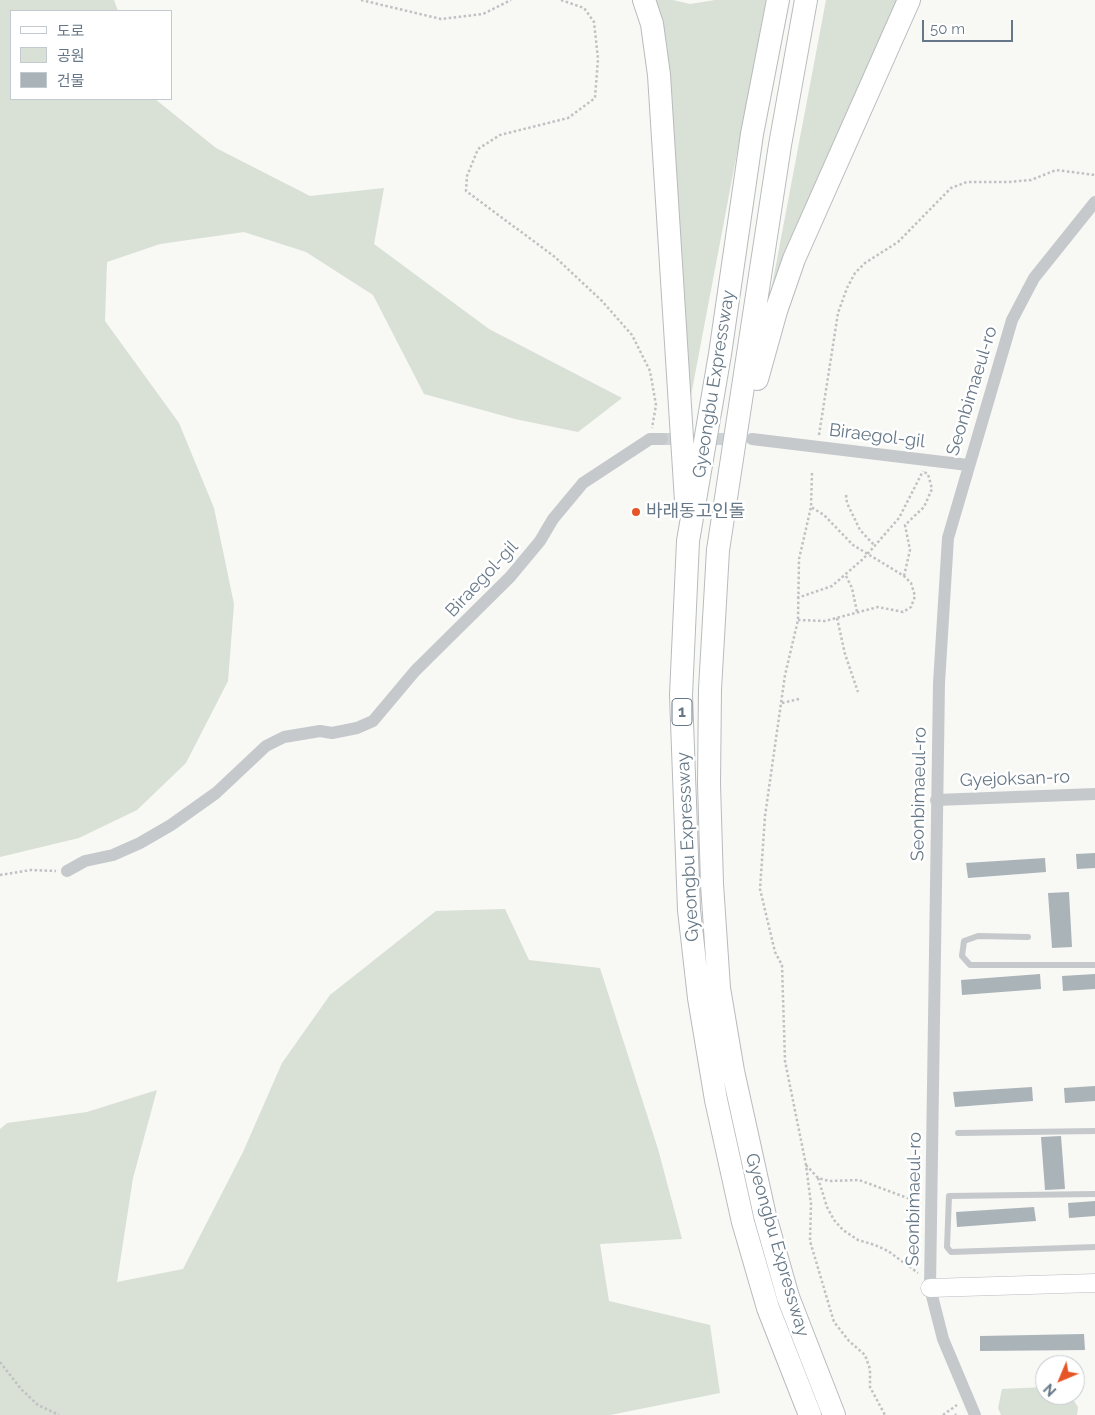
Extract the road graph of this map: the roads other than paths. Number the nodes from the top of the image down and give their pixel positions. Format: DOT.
graph roads {
  1 [pos="644,0"];
  2 [pos="778,0"];
  3 [pos="806,0"];
  4 [pos="909,0"];
  5 [pos="1095,202"];
  6 [pos="656,439"];
  7 [pos="752,439"];
  8 [pos="968,464"];
  9 [pos="688,540"];
  10 [pos="718,550"];
  11 [pos="1095,794"];
  12 [pos="936,800"];
  13 [pos="67,871"];
  14 [pos="1028,936"];
  15 [pos="1095,965"];
  16 [pos="1095,1131"];
  17 [pos="958,1133"];
  18 [pos="1095,1194"];
  19 [pos="1095,1247"];
  20 [pos="927,1281"];
  21 [pos="1095,1283"];
  22 [pos="810,1415"];
  23 [pos="834,1415"];
  24 [pos="975,1415"];
  1 -- 9 [label="highway"];
  2 -- 9 [label="highway, Gyeongbu Expressway / 1"];
  3 -- 10 [label="highway, Gyeongbu Expressway / 1"];
  4 -- 10 [label="highway"];
  5 -- 8 [label="street, Seonbimaeul-ro"];
  6 -- 13 [label="street, Biraegol-gil"];
  7 -- 8 [label="street, Biraegol-gil"];
  8 -- 12 [label="street, Seonbimaeul-ro"];
  9 -- 22 [label="highway, Gyeongbu Expressway / 1"];
  10 -- 23 [label="highway, Gyeongbu Expressway / 1"];
  11 -- 12 [label="street, Gyejoksan-ro"];
  12 -- 20 [label="street, Seonbimaeul-ro"];
  14 -- 15 [label="lane"];
  16 -- 17 [label="lane"];
  18 -- 19 [label="lane"];
  20 -- 21 [label="main road"];
  20 -- 24 [label="street, Seonbimaeul-ro"];
}
